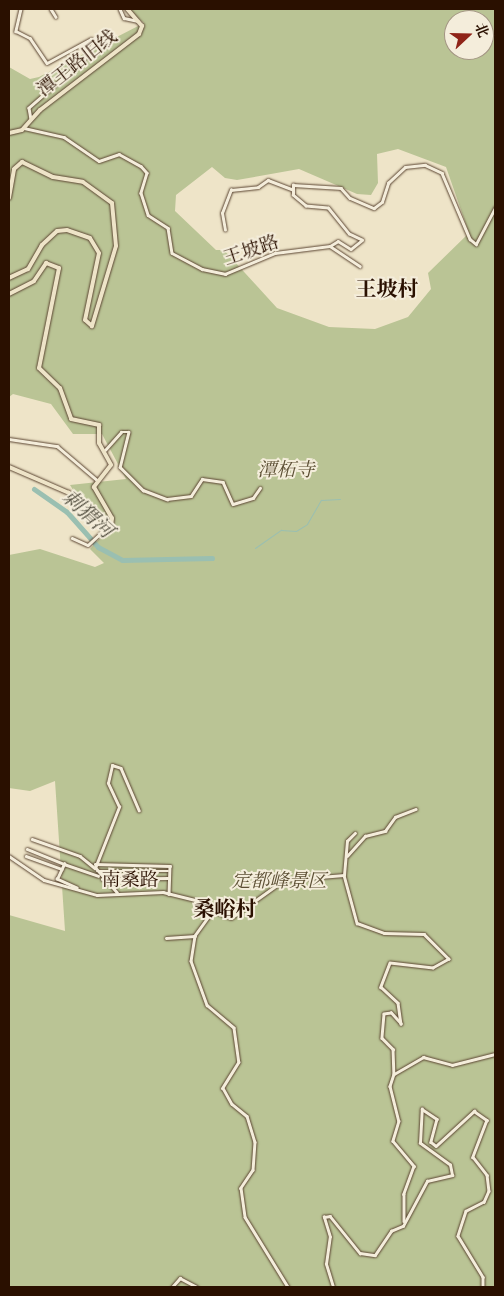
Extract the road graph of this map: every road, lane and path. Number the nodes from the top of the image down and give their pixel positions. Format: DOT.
graph roads {
  1 [pos="21,9"];
  2 [pos="51,9"];
  3 [pos="120,9"];
  4 [pos="127,9"];
  5 [pos="56,17"];
  6 [pos="139,21"];
  7 [pos="31,119"];
  8 [pos="24,128"];
  9 [pos="9,133"];
  10 [pos="292,189"];
  11 [pos="9,198"];
  12 [pos="495,208"];
  13 [pos="225,230"];
  14 [pos="330,246"];
  15 [pos="360,266"];
  16 [pos="9,278"];
  17 [pos="9,294"];
  18 [pos="9,439"];
  19 [pos="105,450"];
  20 [pos="9,467"];
  21 [pos="97,480"];
  22 [pos="260,488"];
  23 [pos="104,531"];
  24 [pos="72,538"];
  25 [pos="139,810"];
  26 [pos="416,810"];
  27 [pos="355,833"];
  28 [pos="32,839"];
  29 [pos="27,849"];
  30 [pos="9,856"];
  31 [pos="26,856"];
  32 [pos="348,856"];
  33 [pos="64,864"];
  34 [pos="95,868"];
  35 [pos="62,869"];
  36 [pos="168,872"];
  37 [pos="344,875"];
  38 [pos="100,877"];
  39 [pos="168,878"];
  40 [pos="78,890"];
  41 [pos="117,893"];
  42 [pos="169,894"];
  43 [pos="213,911"];
  44 [pos="195,936"];
  45 [pos="166,938"];
  46 [pos="495,1054"];
  47 [pos="394,1074"];
  48 [pos="404,1222"];
  49 [pos="172,1287"];
  50 [pos="197,1287"];
  51 [pos="288,1287"];
  52 [pos="333,1287"];
  53 [pos="483,1287"];
  1 -- 7 [label="street"];
  2 -- 5 [label="street"];
  3 -- 6 [label="street"];
  4 -- 6 [label="main road, 潭王路旧线"];
  6 -- 7 [label="main road, 潭王路旧线"];
  7 -- 8 [label="main road, 潭王路旧线"];
  8 -- 9 [label="main road"];
  8 -- 14 [label="street, 王坡路"];
  10 -- 12 [label="street"];
  10 -- 13 [label="street"];
  10 -- 14 [label="street"];
  11 -- 16 [label="main road"];
  14 -- 15 [label="street"];
  17 -- 19 [label="main road"];
  18 -- 21 [label="street"];
  19 -- 21 [label="main road"];
  19 -- 22 [label="street"];
  20 -- 21 [label="main road"];
  23 -- 24 [label="street"];
  25 -- 34 [label="street"];
  26 -- 32 [label="street"];
  27 -- 32 [label="street"];
  28 -- 34 [label="street"];
  29 -- 33 [label="street"];
  30 -- 40 [label="street, 南桑路"];
  31 -- 35 [label="street"];
  32 -- 37 [label="street"];
  33 -- 35 [label="street"];
  33 -- 38 [label="street"];
  34 -- 36 [label="street"];
  34 -- 36 [label="street"];
  34 -- 38 [label="street"];
  35 -- 40 [label="street"];
  36 -- 39 [label="street"];
  37 -- 43 [label="street"];
  37 -- 47 [label="street"];
  38 -- 39 [label="street"];
  38 -- 41 [label="street"];
  39 -- 42 [label="street"];
  40 -- 41 [label="street, 南桑路"];
  41 -- 42 [label="street, 南桑路"];
  42 -- 43 [label="street, 南桑路"];
  43 -- 44 [label="street"];
  44 -- 45 [label="street"];
  44 -- 51 [label="street"];
  46 -- 47 [label="street"];
  47 -- 48 [label="street"];
  48 -- 52 [label="street"];
  48 -- 53 [label="street"];
  49 -- 50 [label="street"];
}
